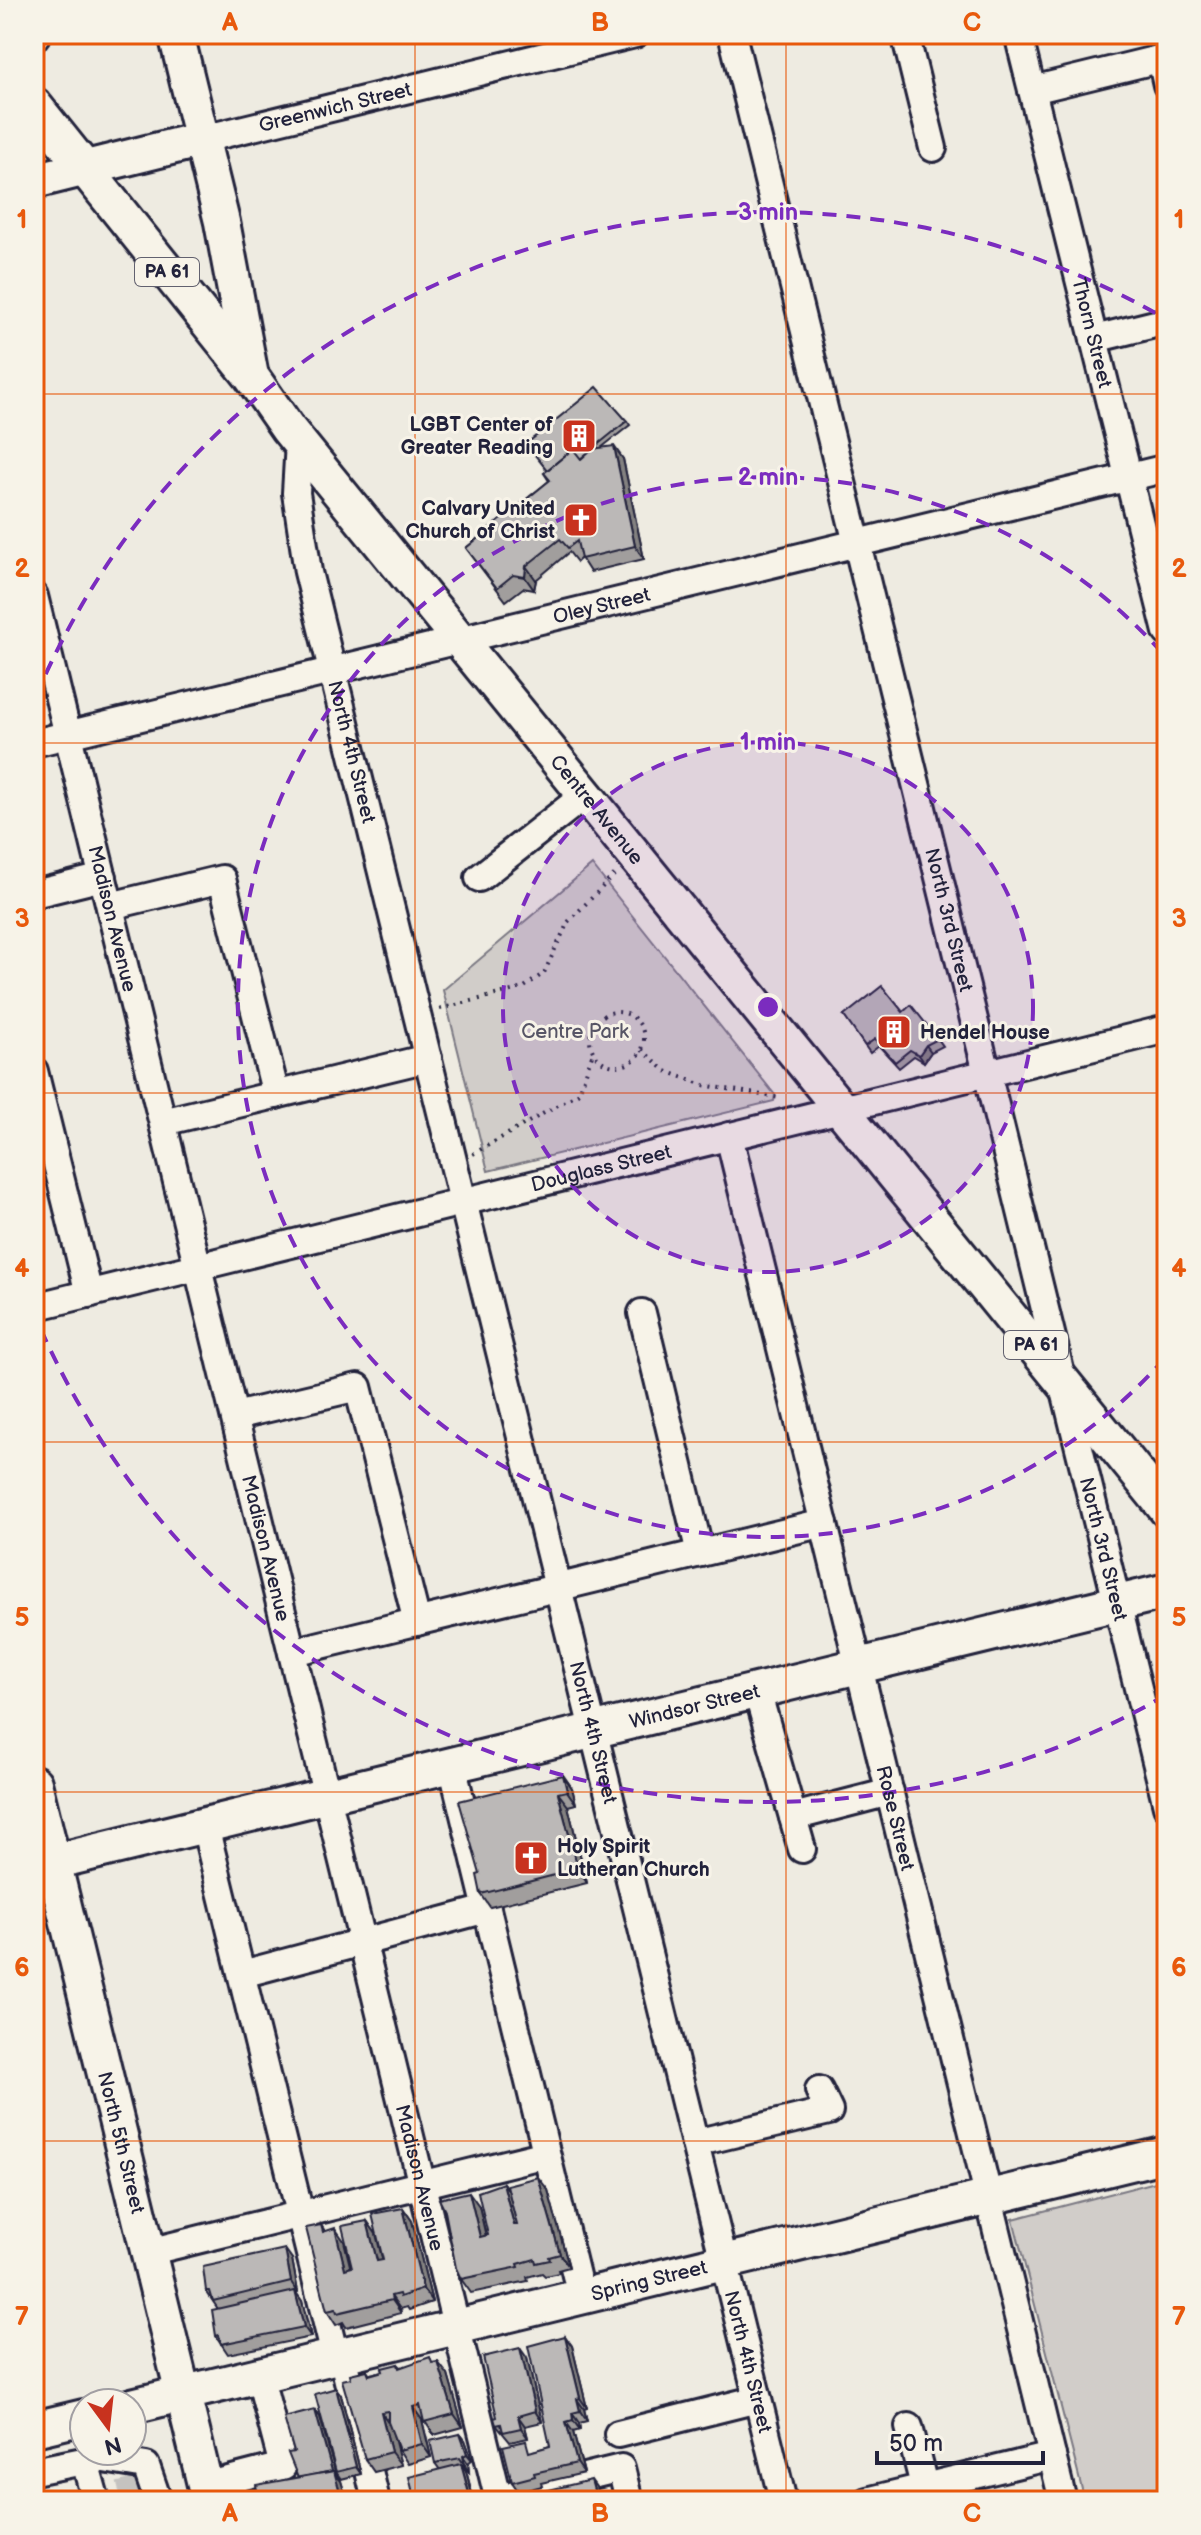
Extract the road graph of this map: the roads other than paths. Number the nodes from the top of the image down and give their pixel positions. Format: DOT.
graph roads {
  1 [pos="176,34"];
  2 [pos="635,34"];
  3 [pos="732,34"];
  4 [pos="905,34"];
  5 [pos="1018,34"];
  6 [pos="1164,58"];
  7 [pos="1167,85"];
  8 [pos="1032,90"];
  9 [pos="34,105"];
  10 [pos="203,139"];
  11 [pos="933,148"];
  12 [pos="82,169"];
  13 [pos="34,181"];
  14 [pos="1167,321"];
  15 [pos="1094,339"];
  16 [pos="251,376"];
  17 [pos="299,442"];
  18 [pos="1167,468"];
  19 [pos="1128,477"];
  20 [pos="857,543"];
  21 [pos="34,596"];
  22 [pos="1167,628"];
  23 [pos="459,640"];
  24 [pos="332,671"];
  25 [pos="68,735"];
  26 [pos="34,743"];
  27 [pos="585,795"];
  28 [pos="103,877"];
  29 [pos="479,878"];
  30 [pos="34,894"];
  31 [pos="110,906"];
  32 [pos="1167,1029"];
  33 [pos="428,1058"];
  34 [pos="34,1071"];
  35 [pos="988,1073"];
  36 [pos="276,1095"];
  37 [pos="839,1109"];
  38 [pos="163,1122"];
  39 [pos="729,1136"];
  40 [pos="463,1201"];
  41 [pos="198,1266"];
  42 [pos="89,1294"];
  43 [pos="34,1307"];
  44 [pos="642,1313"];
  45 [pos="1063,1377"];
  46 [pos="235,1416"];
  47 [pos="1167,1510"];
  48 [pos="824,1523"];
  49 [pos="700,1553"];
  50 [pos="559,1587"];
  51 [pos="1167,1591"];
  52 [pos="1117,1603"];
  53 [pos="417,1622"];
  54 [pos="292,1652"];
  55 [pos="859,1666"];
  56 [pos="757,1691"];
  57 [pos="594,1731"];
  58 [pos="452,1765"];
  59 [pos="34,1783"];
  60 [pos="890,1792"];
  61 [pos="325,1797"];
  62 [pos="1167,1806"];
  63 [pos="793,1817"];
  64 [pos="205,1826"];
  65 [pos="802,1849"];
  66 [pos="44,1865"];
  67 [pos="487,1909"];
  68 [pos="363,1941"];
  69 [pos="242,1974"];
  70 [pos="819,2090"];
  71 [pos="695,2143"];
  72 [pos="546,2154"];
  73 [pos="1167,2154"];
  74 [pos="422,2184"];
  75 [pos="989,2197"];
  76 [pos="301,2215"];
  77 [pos="148,2252"];
  78 [pos="724,2262"];
  79 [pos="581,2296"];
  80 [pos="457,2327"];
  81 [pos="338,2355"];
  82 [pos="259,2374"];
  83 [pos="183,2394"];
  84 [pos="758,2399"];
  85 [pos="148,2402"];
  86 [pos="68,2421"];
  87 [pos="909,2427"];
  88 [pos="34,2429"];
  89 [pos="618,2434"];
  90 [pos="1052,2456"];
  91 [pos="68,2463"];
  92 [pos="96,2467"];
  93 [pos="146,2467"];
  94 [pos="34,2471"];
  95 [pos="153,2492"];
  96 [pos="207,2494"];
  97 [pos="925,2494"];
  98 [pos="105,2499"];
  99 [pos="499,2500"];
  100 [pos="376,2501"];
  101 [pos="629,2501"];
  102 [pos="783,2501"];
  103 [pos="867,2501"];
  104 [pos="1063,2501"];
  1 -- 10 [label="main road"];
  2 -- 10 [label="street, Greenwich Street"];
  3 -- 20 [label="street, North 3rd Street"];
  4 -- 11 [label="street"];
  5 -- 8 [label="street, Thorn Street"];
  6 -- 7 [label="street"];
  6 -- 8 [label="street"];
  8 -- 15 [label="street, Thorn Street"];
  9 -- 12 [label="main road, Centre Avenue"];
  10 -- 12 [label="main road, Greenwich Street"];
  10 -- 16 [label="main road, PA 61"];
  12 -- 13 [label="main road, Greenwich Street"];
  12 -- 16 [label="main road, Centre Avenue / PA 61"];
  14 -- 15 [label="street"];
  15 -- 19 [label="street, Thorn Street"];
  16 -- 17 [label="main road, Centre Avenue / PA 61"];
  17 -- 23 [label="main road, Centre Avenue / PA 61"];
  17 -- 24 [label="street, North 4th Street"];
  18 -- 19 [label="street, Oley Street"];
  19 -- 20 [label="street, Oley Street"];
  19 -- 22 [label="street, Thorn Street"];
  20 -- 23 [label="street, Oley Street"];
  20 -- 35 [label="street, North 3rd Street"];
  21 -- 25 [label="street, Madison Avenue"];
  23 -- 24 [label="street, Oley Street"];
  23 -- 27 [label="main road, Centre Avenue / PA 61"];
  24 -- 25 [label="street, Oley Street"];
  24 -- 33 [label="street, North 4th Street"];
  25 -- 26 [label="street, Oley Street"];
  25 -- 28 [label="street, Madison Avenue"];
  27 -- 29 [label="street"];
  27 -- 37 [label="main road, Centre Avenue / PA 61"];
  28 -- 30 [label="street"];
  28 -- 31 [label="street, Madison Avenue"];
  31 -- 36 [label="street"];
  31 -- 38 [label="street, Madison Avenue"];
  32 -- 35 [label="street, Douglass Street"];
  33 -- 36 [label="street"];
  33 -- 40 [label="street, North 4th Street"];
  34 -- 42 [label="street"];
  35 -- 37 [label="street, Douglass Street"];
  35 -- 45 [label="street, North 3rd Street"];
  36 -- 38 [label="street"];
  37 -- 39 [label="street, Douglass Street"];
  37 -- 45 [label="main road, Centre Avenue / PA 61"];
  38 -- 41 [label="street, Madison Avenue"];
  39 -- 40 [label="street, Douglass Street"];
  39 -- 48 [label="street, Rose Street"];
  40 -- 41 [label="street, Douglass Street"];
  40 -- 50 [label="street, North 4th Street"];
  41 -- 42 [label="street, Douglass Street"];
  41 -- 46 [label="street, Madison Avenue"];
  42 -- 43 [label="street, Douglass Street"];
  44 -- 49 [label="street"];
  45 -- 47 [label="main road, Centre Avenue / PA 61"];
  45 -- 52 [label="street, North 3rd Street"];
  46 -- 53 [label="street"];
  46 -- 54 [label="street, Madison Avenue"];
  48 -- 49 [label="street"];
  48 -- 55 [label="street, Rose Street"];
  49 -- 50 [label="street"];
  50 -- 53 [label="street"];
  50 -- 57 [label="street, North 4th Street"];
  51 -- 52 [label="main road, Windsor Street"];
  52 -- 55 [label="main road, Windsor Street"];
  52 -- 62 [label="street, North 3rd Street"];
  53 -- 54 [label="street"];
  54 -- 61 [label="street, Madison Avenue"];
  55 -- 56 [label="main road, Windsor Street"];
  55 -- 60 [label="street, Rose Street"];
  56 -- 57 [label="main road, Windsor Street"];
  56 -- 63 [label="street"];
  57 -- 58 [label="main road, Windsor Street"];
  57 -- 71 [label="street, North 4th Street"];
  58 -- 61 [label="main road, Windsor Street"];
  58 -- 67 [label="street"];
  59 -- 66 [label="main road, North 5th Street"];
  60 -- 63 [label="street"];
  60 -- 75 [label="street, Rose Street"];
  61 -- 64 [label="main road, Windsor Street"];
  61 -- 68 [label="street, Madison Avenue"];
  63 -- 65 [label="street"];
  64 -- 66 [label="main road, Windsor Street"];
  64 -- 69 [label="street"];
  66 -- 77 [label="main road, North 5th Street"];
  67 -- 68 [label="street"];
  67 -- 72 [label="street"];
  68 -- 69 [label="street"];
  68 -- 74 [label="street, Madison Avenue"];
  69 -- 76 [label="street"];
  70 -- 71 [label="street"];
  71 -- 78 [label="street, North 4th Street"];
  72 -- 74 [label="street"];
  72 -- 79 [label="street"];
  73 -- 75 [label="main road, Spring Street"];
  74 -- 76 [label="street"];
  74 -- 80 [label="street, Madison Avenue"];
  75 -- 78 [label="main road, Spring Street"];
  75 -- 90 [label="street, Rose Street"];
  76 -- 77 [label="street"];
  76 -- 81 [label="street"];
  77 -- 83 [label="main road, North 5th Street"];
  78 -- 79 [label="main road, Spring Street"];
  78 -- 84 [label="street, North 4th Street"];
  79 -- 80 [label="main road, Spring Street"];
  80 -- 81 [label="main road, Spring Street"];
  80 -- 99 [label="street, Madison Avenue"];
  81 -- 82 [label="main road, Spring Street"];
  81 -- 100 [label="street"];
  82 -- 83 [label="main road, Spring Street"];
  82 -- 96 [label="street"];
  83 -- 85 [label="main road, Spring Street"];
  83 -- 96 [label="main road, North 5th Street"];
  84 -- 89 [label="street"];
  84 -- 102 [label="street, North 4th Street"];
  86 -- 88 [label="main road"];
  87 -- 97 [label="street"];
  90 -- 97 [label="street"];
  90 -- 104 [label="street, Rose Street"];
  91 -- 94 [label="street"];
  92 -- 98 [label="street"];
  93 -- 95 [label="street"];
  97 -- 103 [label="street"];
  99 -- 101 [label="street"];
}
